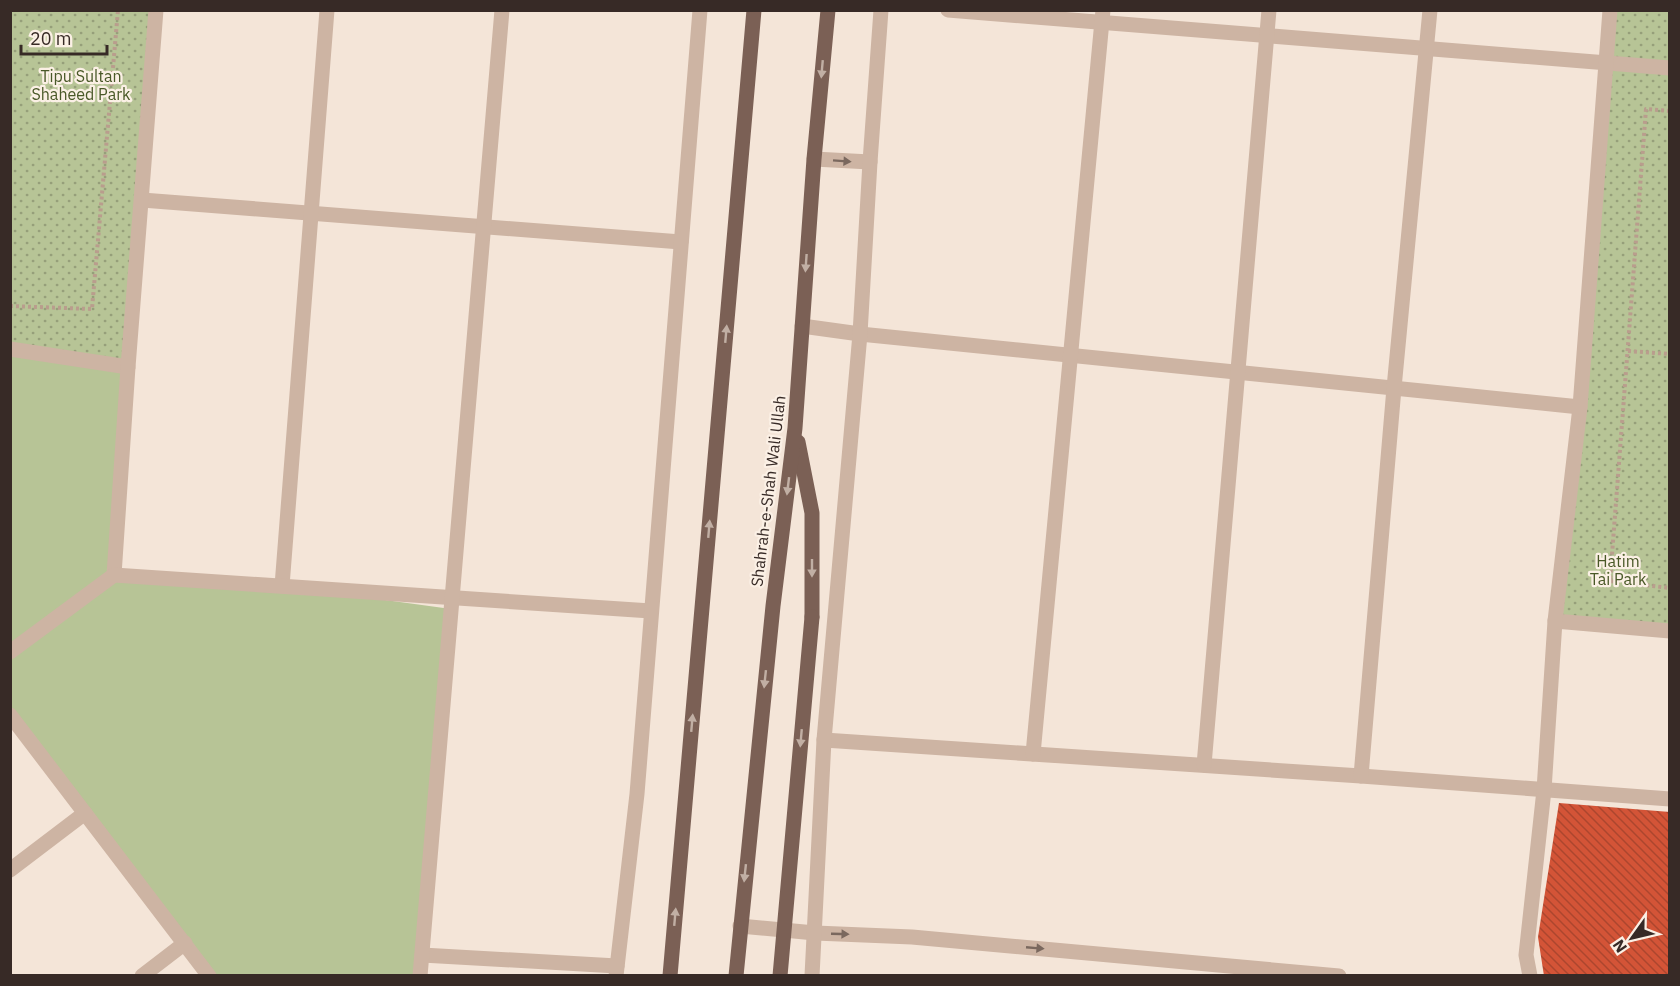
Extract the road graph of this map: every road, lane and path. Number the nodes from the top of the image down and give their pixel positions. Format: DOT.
graph roads {
  1 [pos="118,10"];
  2 [pos="156,10"];
  3 [pos="327,10"];
  4 [pos="502,10"];
  5 [pos="700,10"];
  6 [pos="754,10"];
  7 [pos="828,10"];
  8 [pos="881,10"];
  9 [pos="948,10"];
  10 [pos="1269,10"];
  11 [pos="1430,10"];
  12 [pos="1610,10"];
  13 [pos="1103,17"];
  14 [pos="1266,36"];
  15 [pos="1427,49"];
  16 [pos="1607,63"];
  17 [pos="1670,68"];
  18 [pos="1670,111"];
  19 [pos="814,159"];
  20 [pos="870,162"];
  21 [pos="142,200"];
  22 [pos="311,213"];
  23 [pos="484,226"];
  24 [pos="681,242"];
  25 [pos="10,306"];
  26 [pos="802,326"];
  27 [pos="860,334"];
  28 [pos="10,349"];
  29 [pos="1628,351"];
  30 [pos="1670,354"];
  31 [pos="1071,356"];
  32 [pos="128,367"];
  33 [pos="1237,372"];
  34 [pos="1394,388"];
  35 [pos="1580,407"];
  36 [pos="795,428"];
  37 [pos="114,574"];
  38 [pos="282,586"];
  39 [pos="1670,588"];
  40 [pos="452,598"];
  41 [pos="651,611"];
  42 [pos="1555,621"];
  43 [pos="1670,631"];
  44 [pos="10,652"];
  45 [pos="10,716"];
  46 [pos="824,740"];
  47 [pos="1033,754"];
  48 [pos="1204,765"];
  49 [pos="1361,776"];
  50 [pos="1544,790"];
  51 [pos="1670,799"];
  52 [pos="85,813"];
  53 [pos="10,870"];
  54 [pos="740,926"];
  55 [pos="815,933"];
  56 [pos="185,944"];
  57 [pos="422,955"];
  58 [pos="616,970"];
  59 [pos="142,975"];
  60 [pos="209,975"];
  61 [pos="420,975"];
  62 [pos="670,975"];
  63 [pos="736,975"];
  64 [pos="780,975"];
  65 [pos="812,975"];
  66 [pos="1339,975"];
  67 [pos="1530,975"];
  1 -- 25 [label="path"];
  2 -- 21 [label="street"];
  3 -- 22 [label="street"];
  4 -- 23 [label="street"];
  5 -- 24 [label="street"];
  62 -- 6 [label="main road, one-way"];
  7 -- 19 [label="main road, Shahrah-e-Shah Wali Ullah, one-way"];
  8 -- 20 [label="street"];
  9 -- 13 [label="street"];
  10 -- 14 [label="street"];
  11 -- 15 [label="street"];
  12 -- 16 [label="street"];
  13 -- 14 [label="street"];
  13 -- 31 [label="street"];
  14 -- 15 [label="street"];
  14 -- 33 [label="street"];
  15 -- 16 [label="street"];
  15 -- 34 [label="street"];
  16 -- 17 [label="street"];
  16 -- 35 [label="street"];
  18 -- 29 [label="path"];
  19 -- 20 [label="street, one-way"];
  19 -- 26 [label="main road, Shahrah-e-Shah Wali Ullah, one-way"];
  20 -- 27 [label="street"];
  21 -- 22 [label="street"];
  21 -- 32 [label="street"];
  22 -- 23 [label="street"];
  22 -- 38 [label="street"];
  23 -- 24 [label="street"];
  23 -- 40 [label="street"];
  24 -- 41 [label="street"];
  26 -- 27 [label="street"];
  26 -- 36 [label="main road, Shahrah-e-Shah Wali Ullah"];
  27 -- 31 [label="street"];
  27 -- 46 [label="street"];
  28 -- 32 [label="street"];
  29 -- 30 [label="path"];
  29 -- 39 [label="path"];
  31 -- 33 [label="street"];
  31 -- 47 [label="street"];
  32 -- 37 [label="street"];
  33 -- 34 [label="street"];
  33 -- 48 [label="street"];
  34 -- 35 [label="street"];
  34 -- 49 [label="street"];
  35 -- 42 [label="street"];
  36 -- 54 [label="main road, Shahrah-e-Shah Wali Ullah, one-way"];
  36 -- 64 [label="main road, one-way, bridge"];
  37 -- 38 [label="street"];
  37 -- 44 [label="street"];
  38 -- 40 [label="street"];
  40 -- 41 [label="street"];
  40 -- 57 [label="street"];
  41 -- 58 [label="street"];
  42 -- 43 [label="street"];
  42 -- 50 [label="street"];
  45 -- 52 [label="street"];
  46 -- 47 [label="street"];
  46 -- 55 [label="street"];
  47 -- 48 [label="street"];
  48 -- 49 [label="street"];
  49 -- 50 [label="street"];
  50 -- 51 [label="street"];
  50 -- 67 [label="street"];
  52 -- 53 [label="street"];
  52 -- 56 [label="street"];
  54 -- 55 [label="street"];
  54 -- 63 [label="main road, Shahrah-e-Shah Wali Ullah"];
  55 -- 65 [label="street"];
  55 -- 66 [label="street, one-way"];
  56 -- 59 [label="street"];
  56 -- 60 [label="street"];
  57 -- 58 [label="street"];
  57 -- 61 [label="street"];
}
